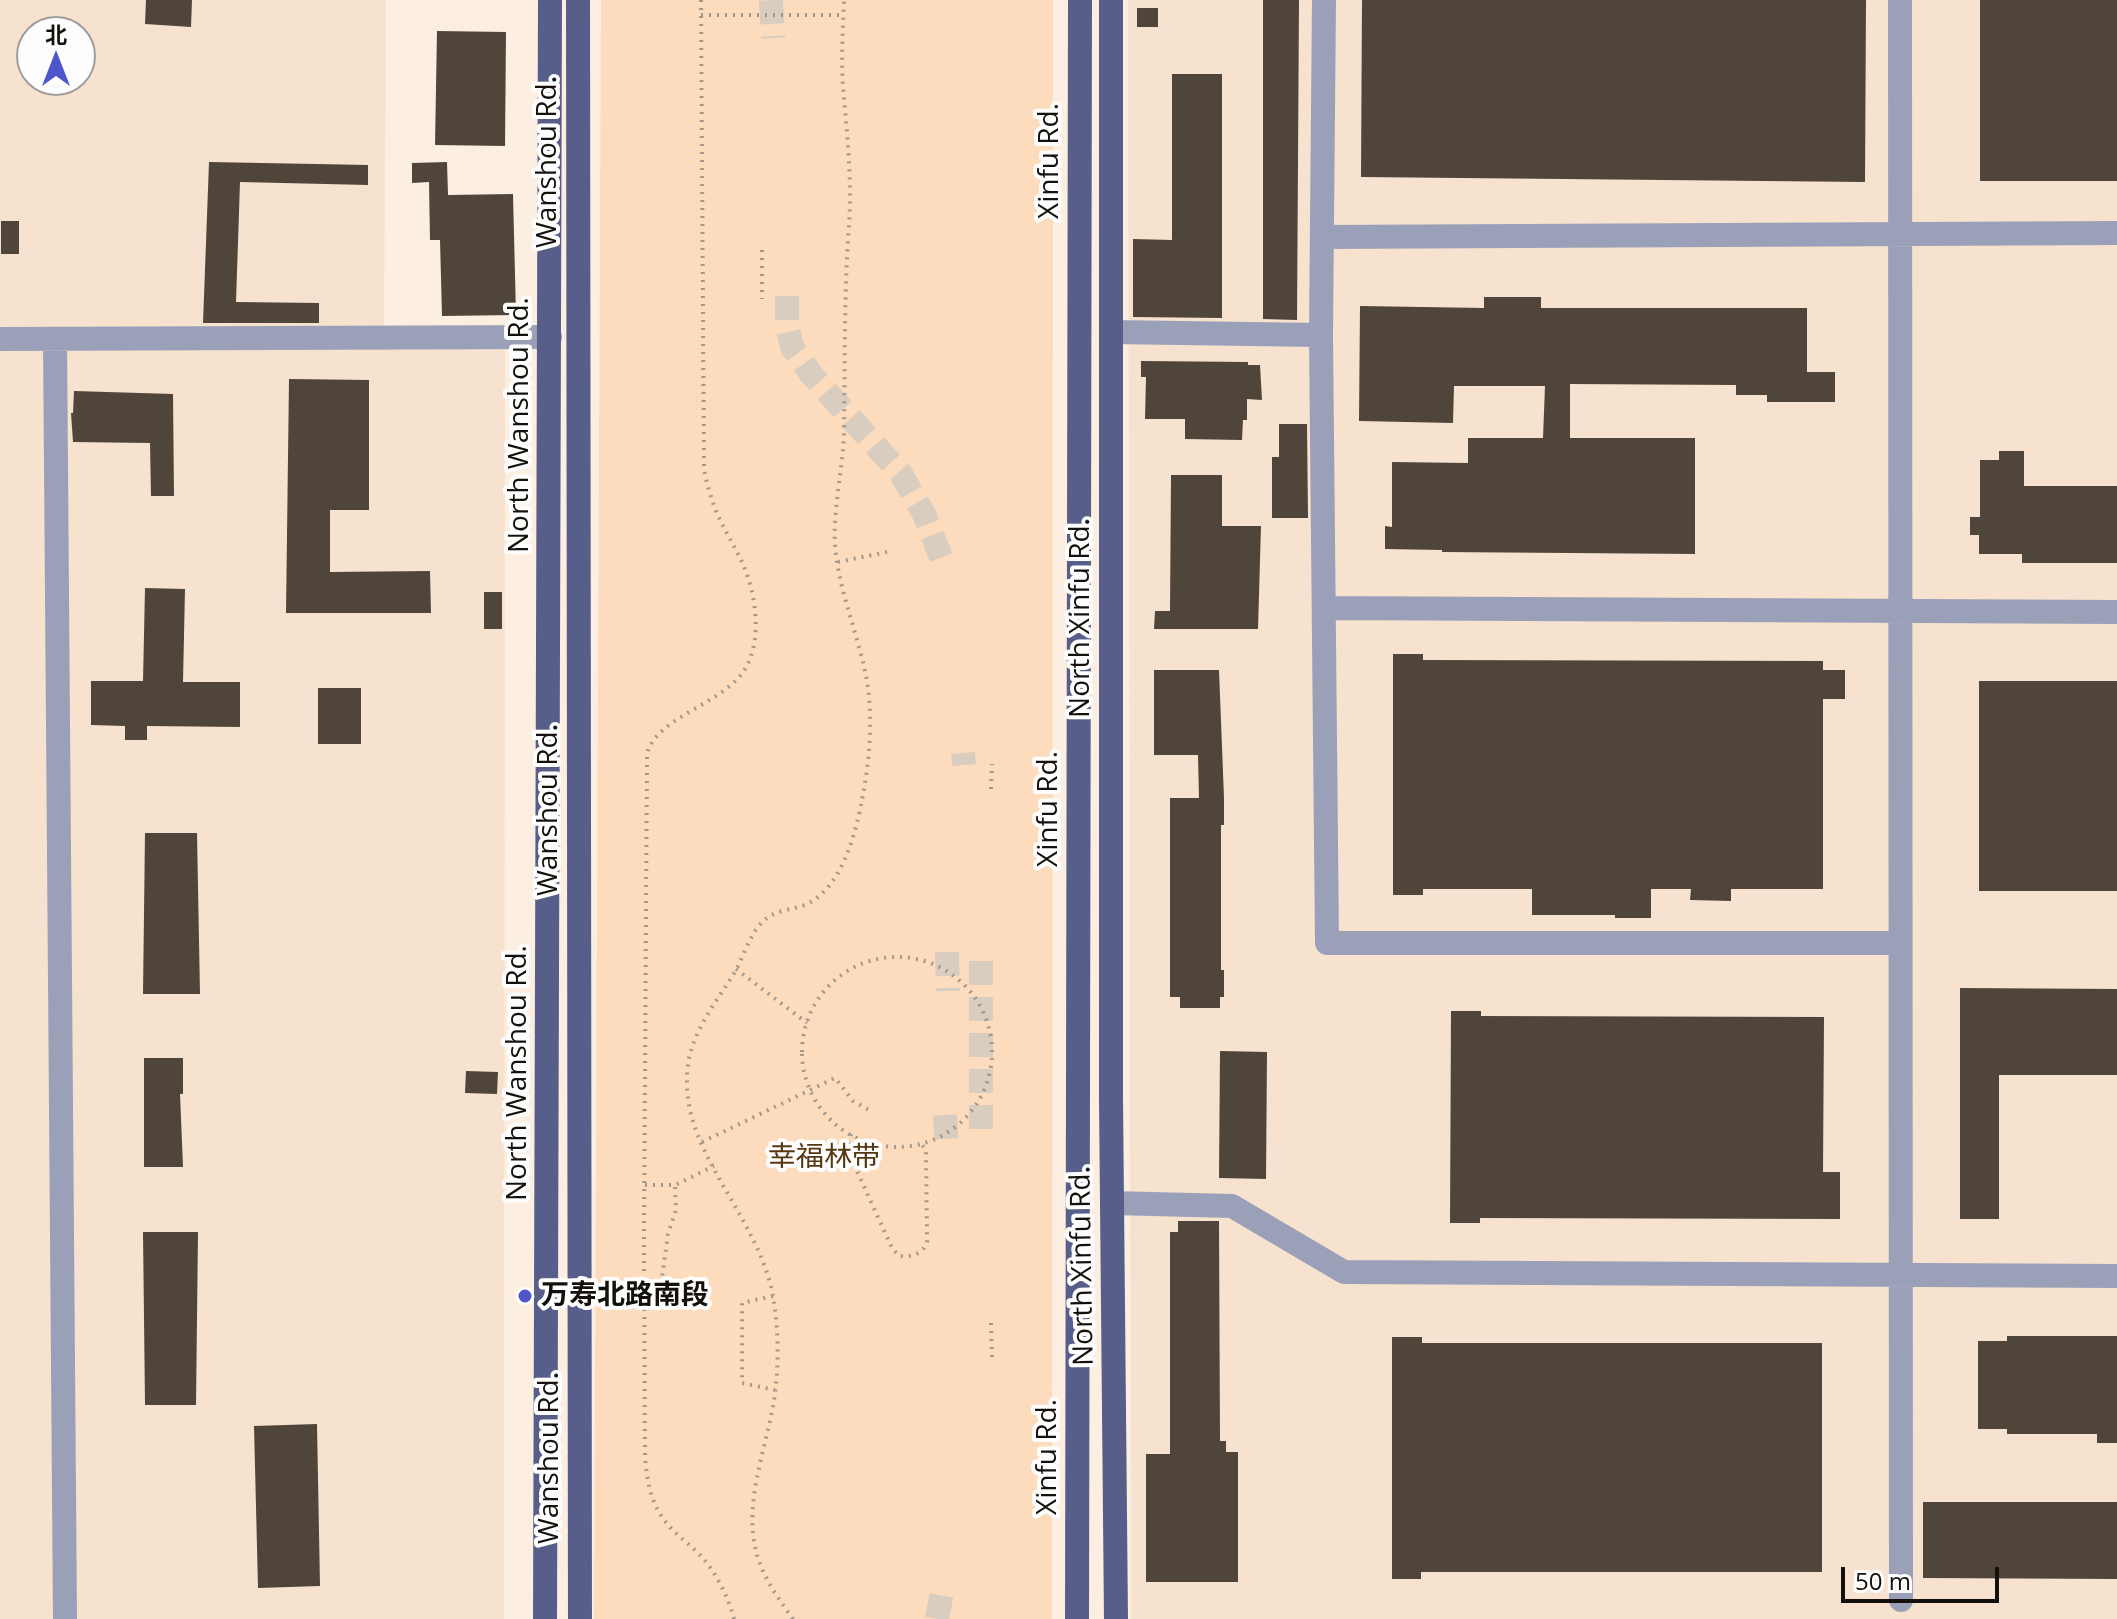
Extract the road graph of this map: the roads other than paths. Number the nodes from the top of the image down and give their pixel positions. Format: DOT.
graph roads {
  1 [pos="550,0"];
  2 [pos="578,0"];
  3 [pos="1080,0"];
  4 [pos="1111,0"];
  5 [pos="1324,0"];
  6 [pos="1900,0"];
  7 [pos="2117,233"];
  8 [pos="1900,236"];
  9 [pos="1322,237"];
  10 [pos="1111,332"];
  11 [pos="1321,335"];
  12 [pos="550,337"];
  13 [pos="0,339"];
  14 [pos="55,339"];
  15 [pos="1324,608"];
  16 [pos="1900,611"];
  17 [pos="2117,612"];
  18 [pos="1900,943"];
  19 [pos="1112,1203"];
  20 [pos="1900,1276"];
  21 [pos="2117,1276"];
  22 [pos="1901,1600"];
  23 [pos="65,1619"];
  24 [pos="545,1619"];
  25 [pos="580,1619"];
  26 [pos="1077,1619"];
  27 [pos="1116,1619"];
  1 -- 12 [label="main road, North Wanshou Rd."];
  2 -- 25 [label="main road, Wanshou Rd."];
  3 -- 26 [label="main road, Xinfu Rd."];
  4 -- 10 [label="main road, North Xinfu Rd."];
  5 -- 9 [label="street"];
  6 -- 8 [label="street"];
  7 -- 8 [label="street"];
  8 -- 9 [label="street"];
  8 -- 16 [label="street"];
  9 -- 11 [label="street"];
  10 -- 11 [label="street"];
  10 -- 19 [label="main road, North Xinfu Rd."];
  11 -- 15 [label="street"];
  12 -- 14 [label="street"];
  12 -- 24 [label="main road, North Wanshou Rd."];
  13 -- 14 [label="street"];
  14 -- 23 [label="street"];
  15 -- 16 [label="street"];
  15 -- 18 [label="street"];
  16 -- 17 [label="street"];
  16 -- 18 [label="street"];
  18 -- 20 [label="street"];
  19 -- 20 [label="street"];
  19 -- 27 [label="main road, North Xinfu Rd."];
  20 -- 21 [label="street"];
  20 -- 22 [label="street"];
}
